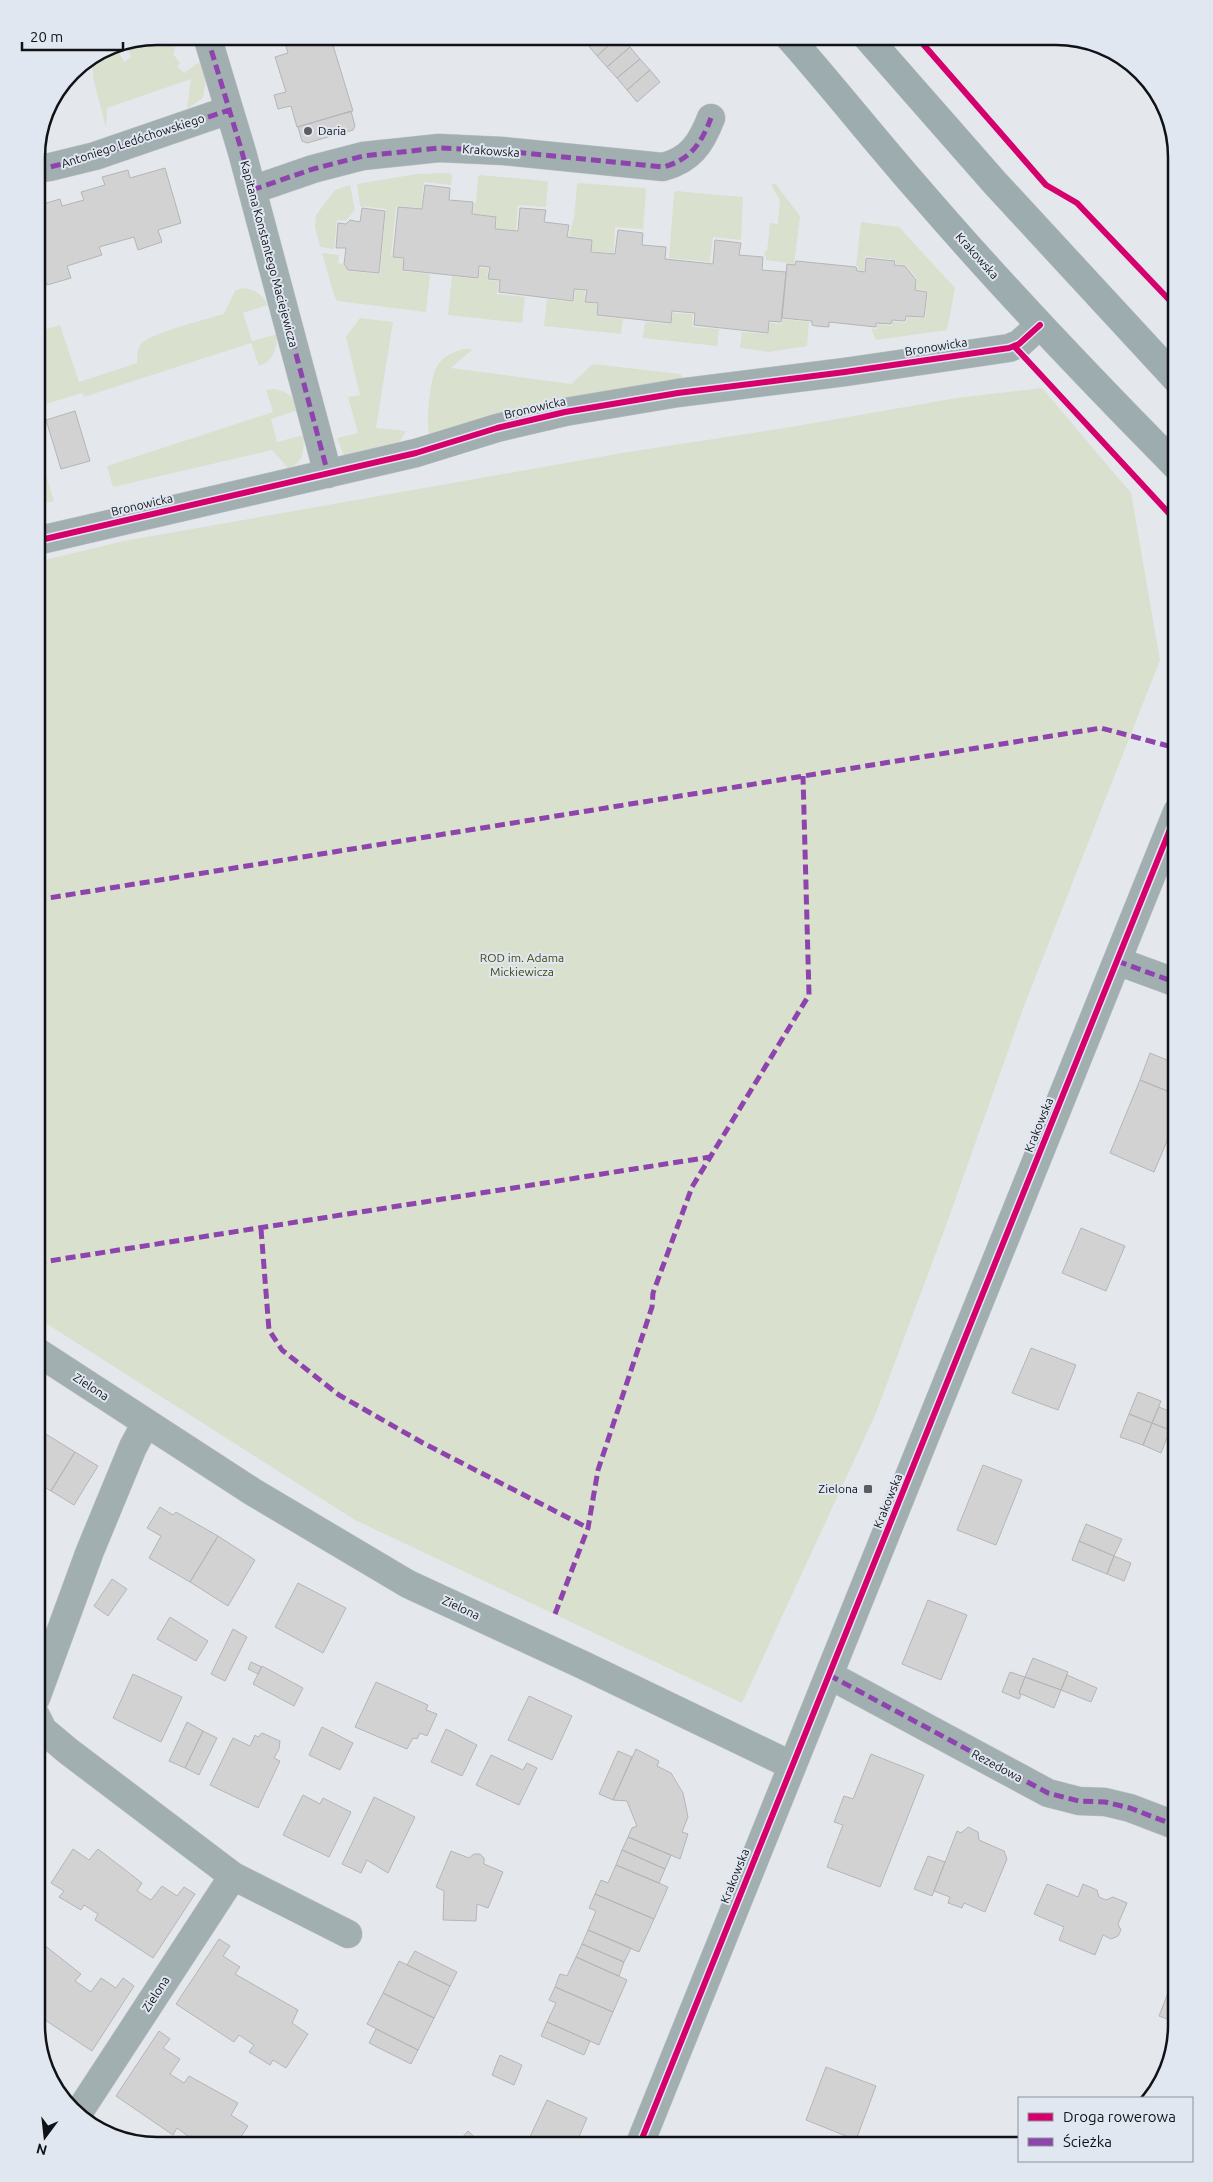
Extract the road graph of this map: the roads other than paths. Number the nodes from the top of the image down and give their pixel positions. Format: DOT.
graph roads {
  1 [pos="210,45"];
  2 [pos="796,45"];
  3 [pos="874,45"];
  4 [pos="229,110"];
  5 [pos="712,118"];
  6 [pos="45,168"];
  7 [pos="252,190"];
  8 [pos="1040,325"];
  9 [pos="1168,370"];
  10 [pos="1168,458"];
  11 [pos="328,474"];
  12 [pos="45,539"];
  13 [pos="1168,836"];
  14 [pos="1168,847"];
  15 [pos="1157,865"];
  16 [pos="1117,961"];
  17 [pos="1168,980"];
  18 [pos="45,1357"];
  19 [pos="146,1423"];
  20 [pos="45,1674"];
  21 [pos="828,1675"];
  22 [pos="45,1732"];
  23 [pos="792,1765"];
  24 [pos="1168,1823"];
  25 [pos="232,1876"];
  26 [pos="348,1934"];
  27 [pos="82,2108"];
  28 [pos="643,2137"];
  1 -- 4 [label="street, Kapitana Konstantego Maciejewicza"];
  2 -- 8 [label="main road, Krakowska"];
  3 -- 9 [label="main road"];
  4 -- 6 [label="street, Antoniego Ledóchowskiego"];
  4 -- 7 [label="street, Kapitana Konstantego Maciejewicza"];
  5 -- 7 [label="street, Krakowska"];
  7 -- 11 [label="street, Kapitana Konstantego Maciejewicza"];
  8 -- 10 [label="main road, Krakowska"];
  8 -- 11 [label="street, Bronowicka"];
  11 -- 12 [label="street, Bronowicka"];
  13 -- 15 [label="street, Krakowska"];
  14 -- 15 [label="street, Krakowska"];
  15 -- 16 [label="street, Krakowska"];
  16 -- 17 [label="street"];
  16 -- 21 [label="street, Krakowska"];
  18 -- 19 [label="street, Zielona"];
  19 -- 20 [label="street"];
  19 -- 23 [label="street, Zielona"];
  21 -- 23 [label="street, Krakowska"];
  21 -- 24 [label="street, Rezedowa"];
  22 -- 25 [label="street"];
  23 -- 28 [label="street, Krakowska"];
  25 -- 26 [label="street"];
  25 -- 27 [label="street, Zielona"];
}
